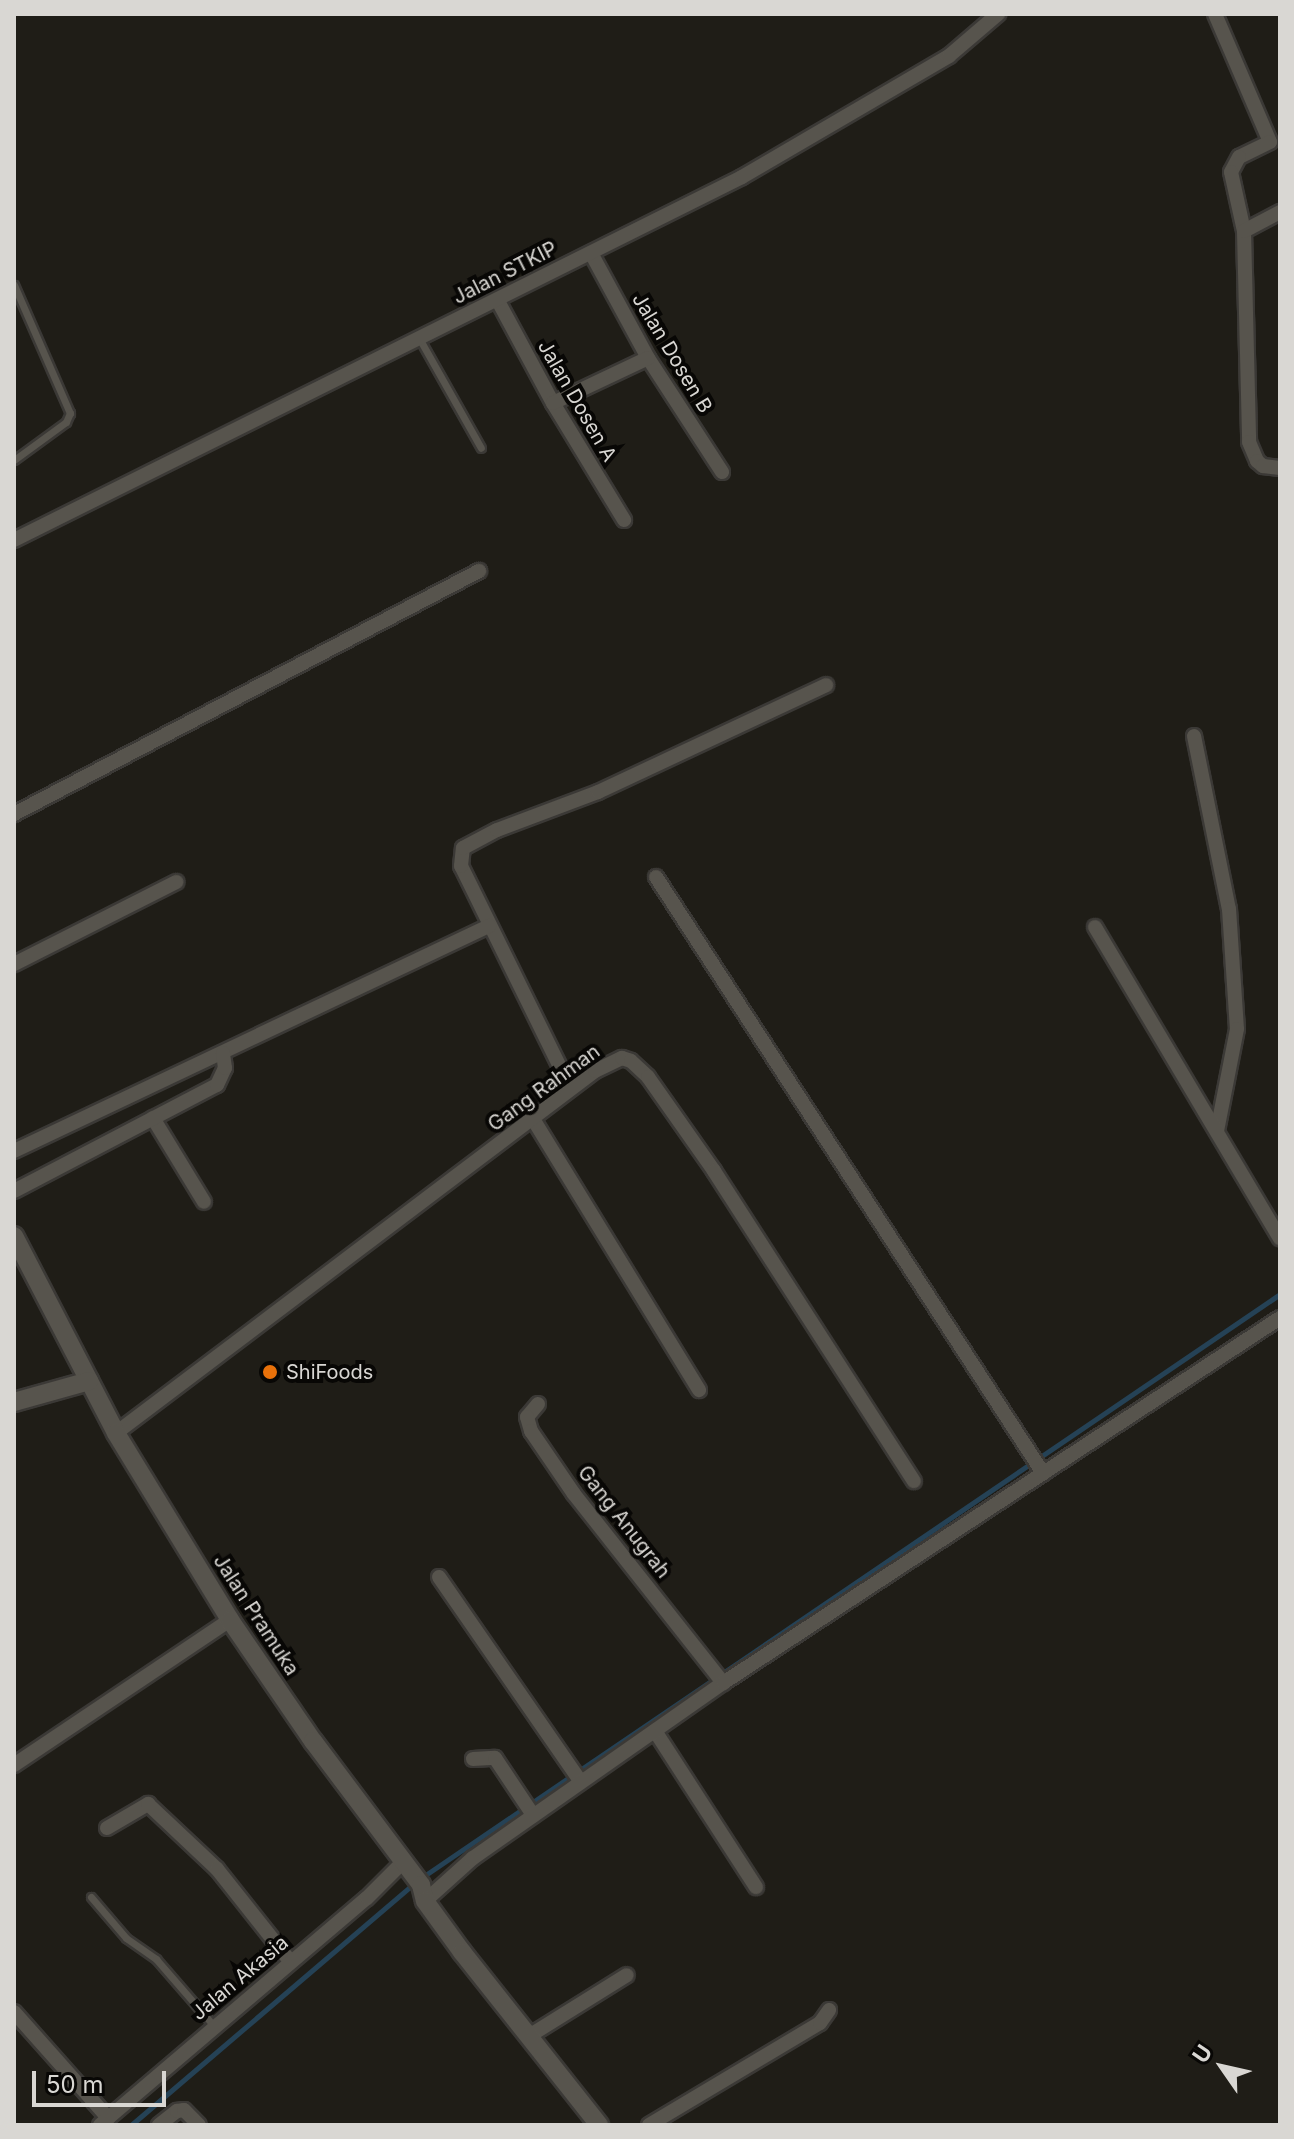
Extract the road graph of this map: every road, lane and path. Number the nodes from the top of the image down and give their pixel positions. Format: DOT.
graph roads {
  1 [pos="998,14"];
  2 [pos="1215,14"];
  3 [pos="1275,139"];
  4 [pos="1280,212"];
  5 [pos="1244,231"];
  6 [pos="591,253"];
  7 [pos="14,285"];
  8 [pos="498,301"];
  9 [pos="419,338"];
  10 [pos="648,358"];
  11 [pos="553,403"];
  12 [pos="481,448"];
  13 [pos="14,460"];
  14 [pos="1280,468"];
  15 [pos="722,472"];
  16 [pos="624,520"];
  17 [pos="14,540"];
  18 [pos="479,571"];
  19 [pos="826,685"];
  20 [pos="1194,736"];
  21 [pos="14,814"];
  22 [pos="656,877"];
  23 [pos="176,882"];
  24 [pos="489,926"];
  25 [pos="1095,927"];
  26 [pos="14,964"];
  27 [pos="223,1053"];
  28 [pos="560,1067"];
  29 [pos="153,1118"];
  30 [pos="533,1119"];
  31 [pos="1217,1131"];
  32 [pos="14,1151"];
  33 [pos="14,1191"];
  34 [pos="204,1202"];
  35 [pos="14,1236"];
  36 [pos="1280,1238"];
  37 [pos="1280,1318"];
  38 [pos="89,1381"];
  39 [pos="699,1390"];
  40 [pos="14,1402"];
  41 [pos="538,1404"];
  42 [pos="116,1433"];
  43 [pos="1043,1473"];
  44 [pos="914,1481"];
  45 [pos="439,1577"];
  46 [pos="230,1620"];
  47 [pos="722,1681"];
  48 [pos="655,1731"];
  49 [pos="473,1759"];
  50 [pos="14,1765"];
  51 [pos="578,1777"];
  52 [pos="531,1811"];
  53 [pos="107,1828"];
  54 [pos="406,1864"];
  55 [pos="756,1887"];
  56 [pos="423,1893"];
  57 [pos="91,1897"];
  58 [pos="290,1961"];
  59 [pos="627,1975"];
  60 [pos="829,2010"];
  61 [pos="14,2012"];
  62 [pos="214,2026"];
  63 [pos="529,2036"];
  64 [pos="104,2121"];
  65 [pos="159,2125"];
  66 [pos="199,2125"];
  67 [pos="599,2125"];
  68 [pos="649,2125"];
  1 -- 6 [label="street, Jalan STKIP"];
  2 -- 3 [label="street"];
  3 -- 5 [label="street"];
  4 -- 5 [label="street"];
  5 -- 14 [label="street"];
  6 -- 8 [label="street, Jalan STKIP"];
  6 -- 10 [label="street, Jalan Dosen B"];
  7 -- 13 [label="lane"];
  8 -- 9 [label="street, Jalan STKIP"];
  8 -- 11 [label="street, Jalan Dosen A"];
  9 -- 12 [label="lane"];
  9 -- 17 [label="street, Jalan STKIP"];
  10 -- 11 [label="street"];
  10 -- 15 [label="street, Jalan Dosen B"];
  11 -- 16 [label="street, Jalan Dosen A"];
  18 -- 21 [label="street"];
  19 -- 24 [label="street"];
  20 -- 31 [label="street"];
  22 -- 43 [label="street"];
  23 -- 26 [label="street"];
  24 -- 27 [label="street"];
  24 -- 28 [label="street"];
  25 -- 31 [label="street"];
  27 -- 29 [label="street"];
  27 -- 32 [label="street"];
  29 -- 33 [label="street"];
  29 -- 34 [label="street"];
  30 -- 39 [label="street"];
  30 -- 42 [label="street, Gang Rahman"];
  30 -- 44 [label="street, Gang Rahman"];
  31 -- 36 [label="street"];
  35 -- 38 [label="street, Jalan Pramuka"];
  37 -- 43 [label="street"];
  38 -- 40 [label="street"];
  38 -- 42 [label="street, Jalan Pramuka"];
  41 -- 47 [label="street, Gang Anugrah"];
  42 -- 46 [label="street, Jalan Pramuka"];
  43 -- 47 [label="street"];
  45 -- 51 [label="street"];
  46 -- 50 [label="street"];
  46 -- 54 [label="street, Jalan Pramuka"];
  47 -- 48 [label="street"];
  48 -- 51 [label="street"];
  48 -- 55 [label="street"];
  49 -- 52 [label="street"];
  51 -- 52 [label="street"];
  52 -- 56 [label="street"];
  53 -- 58 [label="street"];
  54 -- 56 [label="street, Jalan Pramuka"];
  54 -- 58 [label="street, Jalan Akasia"];
  56 -- 63 [label="street"];
  57 -- 62 [label="lane"];
  58 -- 62 [label="street, Jalan Akasia"];
  59 -- 63 [label="street"];
  60 -- 68 [label="street"];
  61 -- 64 [label="street"];
  62 -- 64 [label="street, Jalan Akasia"];
  63 -- 67 [label="street"];
  65 -- 66 [label="street"];
}
